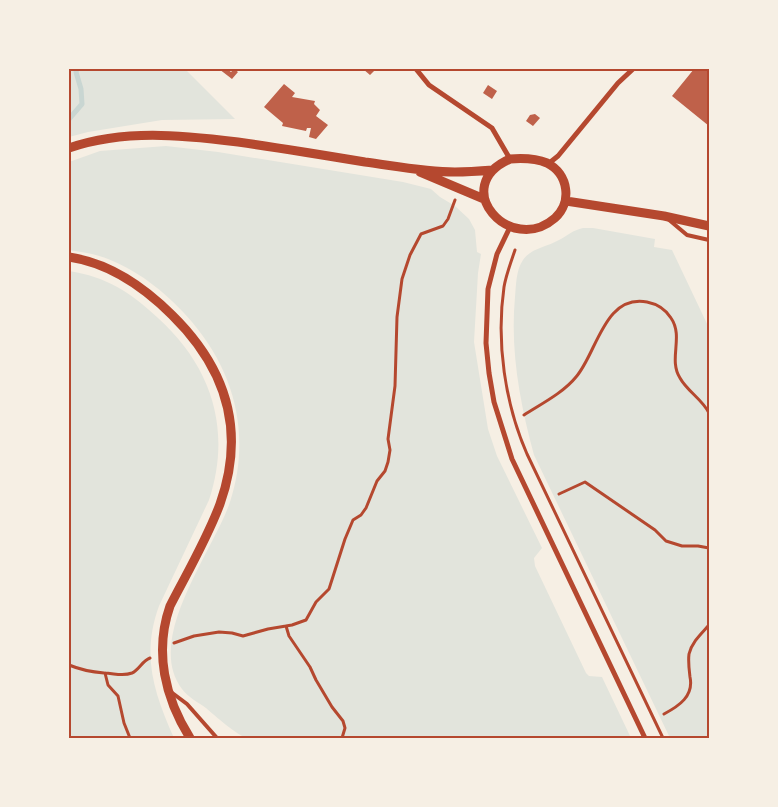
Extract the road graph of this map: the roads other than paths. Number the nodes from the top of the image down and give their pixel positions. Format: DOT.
graph roads {
  1 [pos="416,69"];
  2 [pos="627,69"];
  3 [pos="633,69"];
  4 [pos="618,83"];
  5 [pos="69,148"];
  6 [pos="510,159"];
  7 [pos="548,164"];
  8 [pos="413,169"];
  9 [pos="493,170"];
  10 [pos="484,200"];
  11 [pos="566,201"];
  12 [pos="664,216"];
  13 [pos="709,226"];
  14 [pos="510,227"];
  15 [pos="709,240"];
  16 [pos="69,257"];
  17 [pos="168,689"];
  18 [pos="190,738"];
  19 [pos="217,738"];
  20 [pos="645,738"];
  1 -- 6 [label="street"];
  2 -- 4 [label="street"];
  3 -- 4 [label="street"];
  4 -- 7 [label="street"];
  5 -- 8 [label="street"];
  6 -- 7 [label="street"];
  6 -- 9 [label="street"];
  7 -- 11 [label="street"];
  8 -- 9 [label="street"];
  8 -- 10 [label="street"];
  9 -- 10 [label="street"];
  10 -- 14 [label="street"];
  11 -- 12 [label="street"];
  11 -- 14 [label="street"];
  12 -- 13 [label="street"];
  12 -- 15 [label="lane"];
  14 -- 20 [label="street"];
  16 -- 17 [label="street"];
  17 -- 18 [label="street"];
  17 -- 19 [label="lane"];
}
